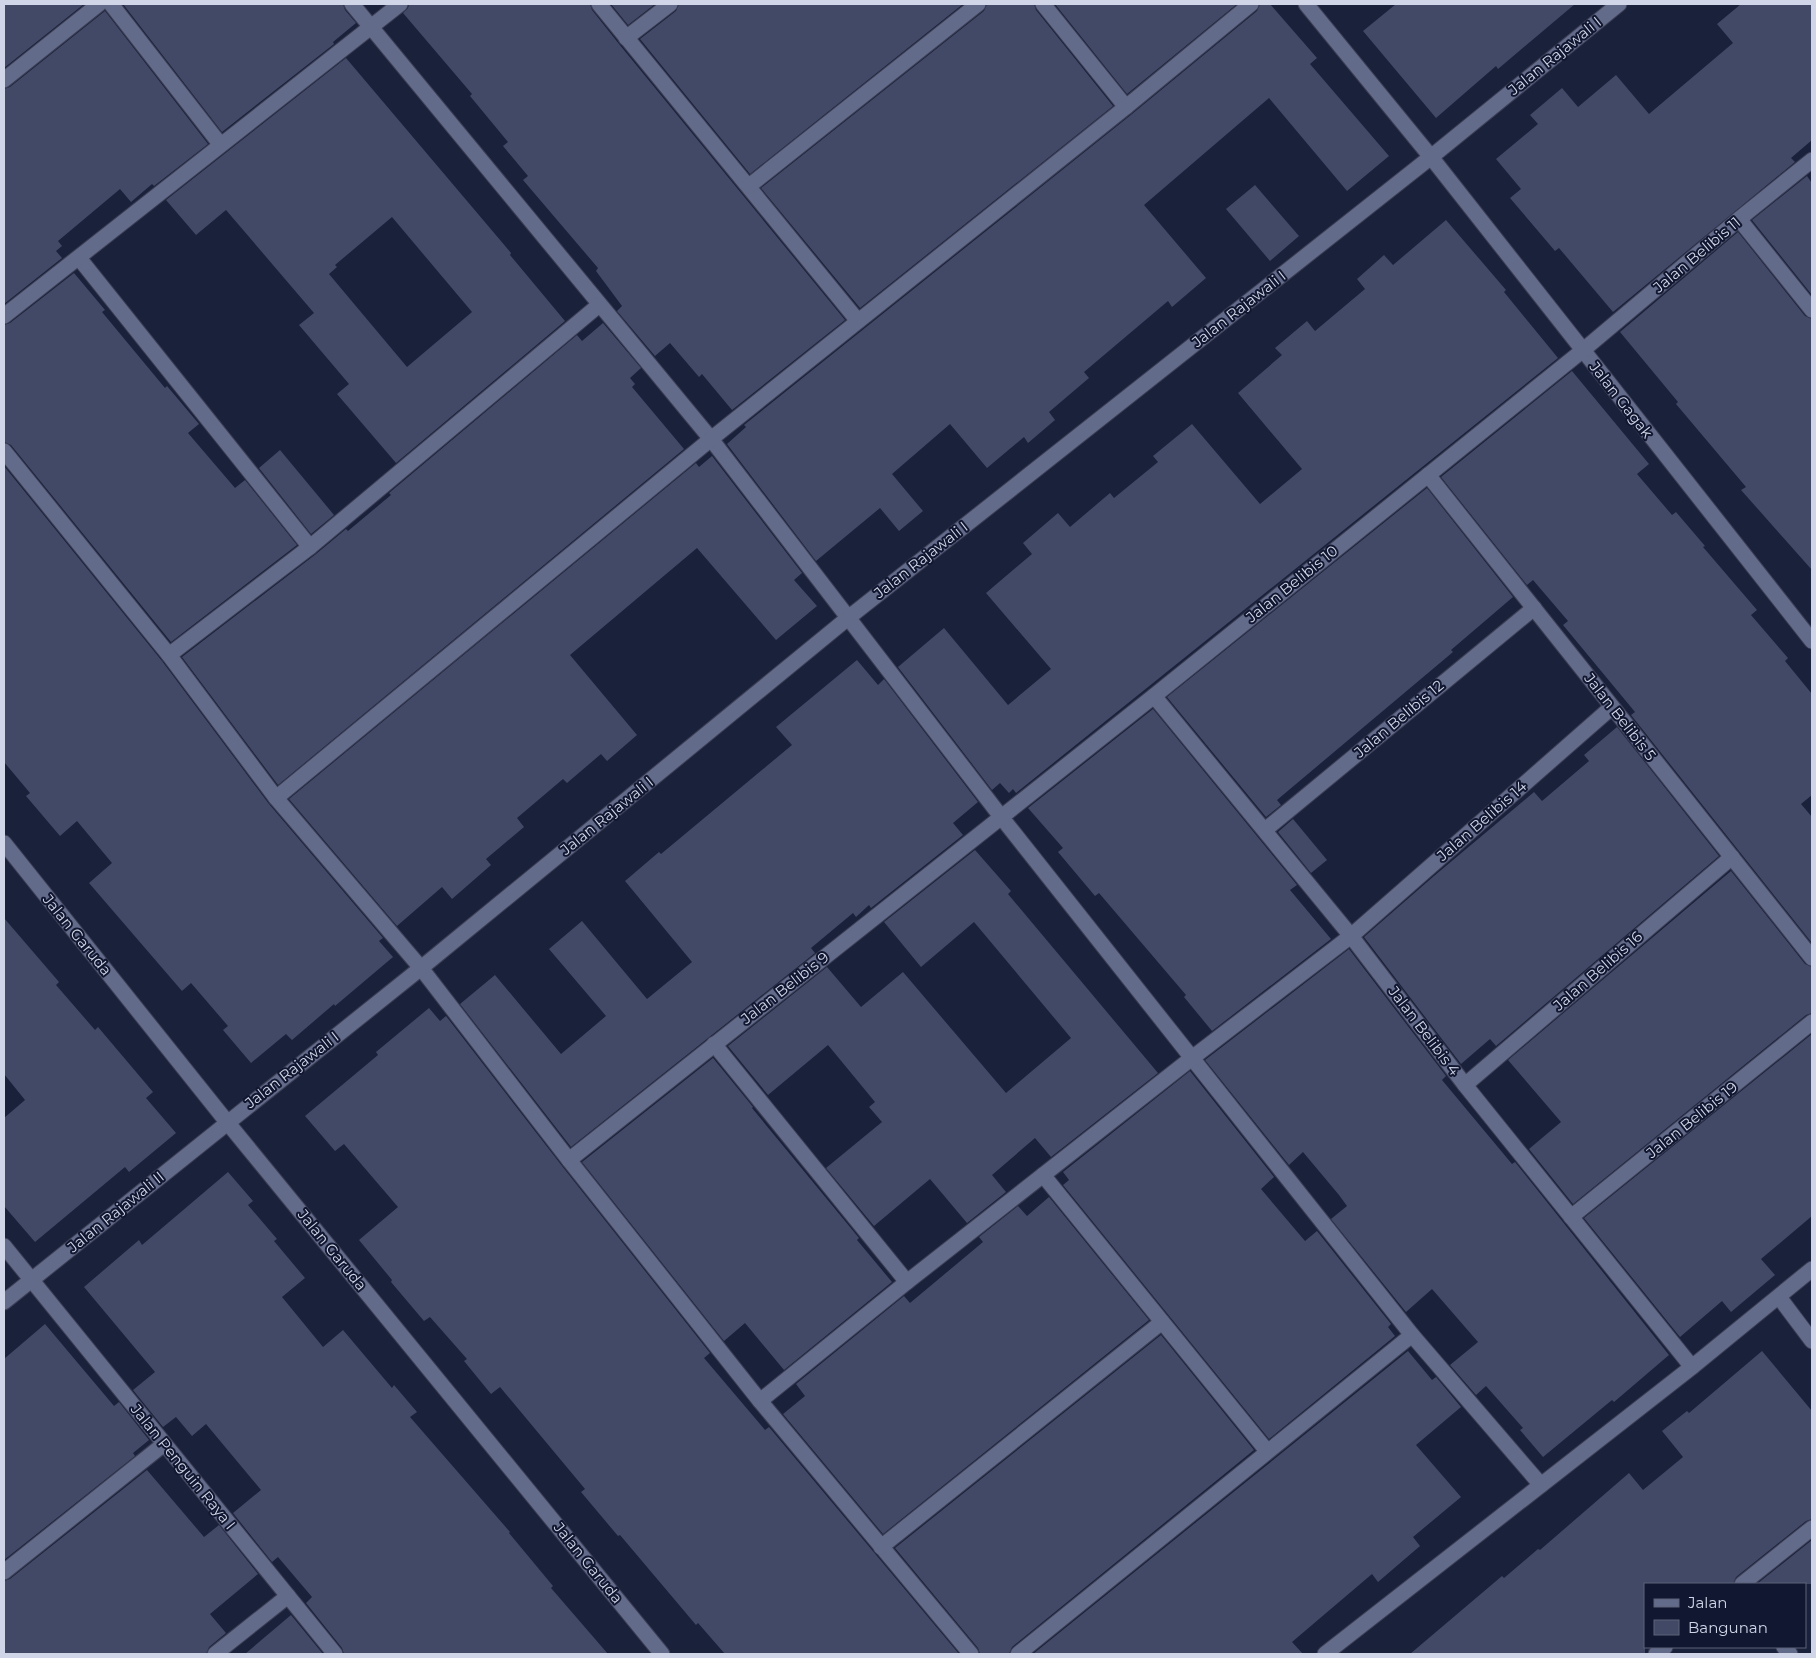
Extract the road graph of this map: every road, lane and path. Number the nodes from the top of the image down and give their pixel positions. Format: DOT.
graph roads {
  1 [pos="99,4"];
  2 [pos="111,4"];
  3 [pos="352,4"];
  4 [pos="400,4"];
  5 [pos="598,4"];
  6 [pos="670,4"];
  7 [pos="978,4"];
  8 [pos="1043,4"];
  9 [pos="1250,4"];
  10 [pos="1306,4"];
  11 [pos="1619,4"];
  12 [pos="371,28"];
  13 [pos="626,38"];
  14 [pos="4,80"];
  15 [pos="1126,107"];
  16 [pos="220,144"];
  17 [pos="1431,157"];
  18 [pos="1812,160"];
  19 [pos="749,186"];
  20 [pos="1739,219"];
  21 [pos="78,258"];
  22 [pos="599,305"];
  23 [pos="1812,310"];
  24 [pos="4,316"];
  25 [pos="858,321"];
  26 [pos="1582,351"];
  27 [pos="711,439"];
  28 [pos="4,451"];
  29 [pos="1428,475"];
  30 [pos="310,547"];
  31 [pos="1534,608"];
  32 [pos="848,618"];
  33 [pos="1812,641"];
  34 [pos="169,655"];
  35 [pos="1154,696"];
  36 [pos="1612,707"];
  37 [pos="276,798"];
  38 [pos="1002,818"];
  39 [pos="1265,830"];
  40 [pos="4,843"];
  41 [pos="1732,857"];
  42 [pos="1351,936"];
  43 [pos="1812,958"];
  44 [pos="421,968"];
  45 [pos="1812,1022"];
  46 [pos="714,1044"];
  47 [pos="1192,1058"];
  48 [pos="1465,1086"];
  49 [pos="227,1122"];
  50 [pos="569,1160"];
  51 [pos="1043,1175"];
  52 [pos="1571,1217"];
  53 [pos="4,1246"];
  54 [pos="1812,1269"];
  55 [pos="31,1280"];
  56 [pos="907,1282"];
  57 [pos="1779,1297"];
  58 [pos="4,1302"];
  59 [pos="1162,1322"];
  60 [pos="1412,1335"];
  61 [pos="1812,1341"];
  62 [pos="1692,1367"];
  63 [pos="760,1401"];
  64 [pos="164,1444"];
  65 [pos="1267,1451"];
  66 [pos="1541,1485"];
  67 [pos="1812,1528"];
  68 [pos="881,1547"];
  69 [pos="4,1572"];
  70 [pos="1743,1583"];
  71 [pos="288,1596"];
  72 [pos="215,1654"];
  73 [pos="335,1654"];
  74 [pos="662,1654"];
  75 [pos="972,1654"];
  76 [pos="1018,1654"];
  77 [pos="1325,1654"];
  1 -- 14 [label="street"];
  2 -- 16 [label="street"];
  3 -- 12 [label="street"];
  4 -- 12 [label="street"];
  5 -- 13 [label="street"];
  6 -- 13 [label="street"];
  7 -- 19 [label="street"];
  8 -- 15 [label="street"];
  9 -- 15 [label="street"];
  10 -- 17 [label="street, Jalan Gagak"];
  11 -- 17 [label="street, Jalan Rajawali I"];
  12 -- 16 [label="street"];
  12 -- 22 [label="street"];
  13 -- 19 [label="street"];
  15 -- 25 [label="street"];
  16 -- 21 [label="street"];
  17 -- 26 [label="street, Jalan Gagak"];
  17 -- 32 [label="street, Jalan Rajawali I"];
  18 -- 20 [label="street, Jalan Belibis 11"];
  19 -- 25 [label="street"];
  20 -- 23 [label="street"];
  20 -- 26 [label="street, Jalan Belibis 11"];
  21 -- 24 [label="street"];
  21 -- 30 [label="street"];
  22 -- 27 [label="street"];
  22 -- 30 [label="street"];
  25 -- 27 [label="street"];
  26 -- 29 [label="street, Jalan Belibis 10"];
  26 -- 33 [label="street, Jalan Gagak"];
  27 -- 32 [label="street"];
  27 -- 37 [label="street"];
  28 -- 34 [label="street"];
  29 -- 31 [label="street, Jalan Belibis 5"];
  29 -- 35 [label="street, Jalan Belibis 10"];
  30 -- 34 [label="street"];
  31 -- 36 [label="street, Jalan Belibis 5"];
  31 -- 39 [label="street, Jalan Belibis 12"];
  32 -- 38 [label="street"];
  32 -- 44 [label="street, Jalan Rajawali I"];
  34 -- 37 [label="street"];
  35 -- 38 [label="street, Jalan Belibis 10"];
  35 -- 39 [label="street, Jalan Belibis 4"];
  36 -- 41 [label="street, Jalan Belibis 5"];
  36 -- 42 [label="street, Jalan Belibis 14"];
  37 -- 44 [label="street"];
  38 -- 46 [label="street, Jalan Belibis 9"];
  38 -- 47 [label="street"];
  39 -- 42 [label="street, Jalan Belibis 4"];
  40 -- 49 [label="street, Jalan Garuda"];
  41 -- 43 [label="street, Jalan Belibis 5"];
  41 -- 48 [label="street, Jalan Belibis 16"];
  42 -- 47 [label="street, Jalan Belibis 14"];
  42 -- 48 [label="street, Jalan Belibis 4"];
  44 -- 49 [label="street, Jalan Rajawali I"];
  44 -- 50 [label="street"];
  45 -- 52 [label="street, Jalan Belibis 19"];
  46 -- 50 [label="street, Jalan Belibis 9"];
  46 -- 56 [label="street"];
  47 -- 51 [label="street, Jalan Belibis 14"];
  47 -- 60 [label="street"];
  48 -- 52 [label="street, Jalan Belibis 4"];
  49 -- 55 [label="street, Jalan Rajawali II"];
  49 -- 74 [label="street, Jalan Garuda"];
  50 -- 63 [label="street"];
  51 -- 56 [label="street, Jalan Belibis 14"];
  51 -- 59 [label="street"];
  52 -- 62 [label="street, Jalan Belibis 4"];
  53 -- 55 [label="street, Jalan Penguin Raya I"];
  54 -- 57 [label="street"];
  55 -- 58 [label="street, Jalan Rajawali II"];
  55 -- 64 [label="street, Jalan Penguin Raya I"];
  56 -- 63 [label="street, Jalan Belibis 14"];
  57 -- 61 [label="street"];
  57 -- 62 [label="street"];
  59 -- 65 [label="street"];
  59 -- 68 [label="street"];
  60 -- 65 [label="street"];
  60 -- 66 [label="street"];
  62 -- 66 [label="street"];
  63 -- 68 [label="street"];
  64 -- 69 [label="street"];
  64 -- 71 [label="street, Jalan Penguin Raya I"];
  65 -- 76 [label="street"];
  66 -- 77 [label="street"];
  67 -- 70 [label="street"];
  68 -- 75 [label="street"];
  71 -- 72 [label="street"];
  71 -- 73 [label="street, Jalan Penguin Raya I"];
}
